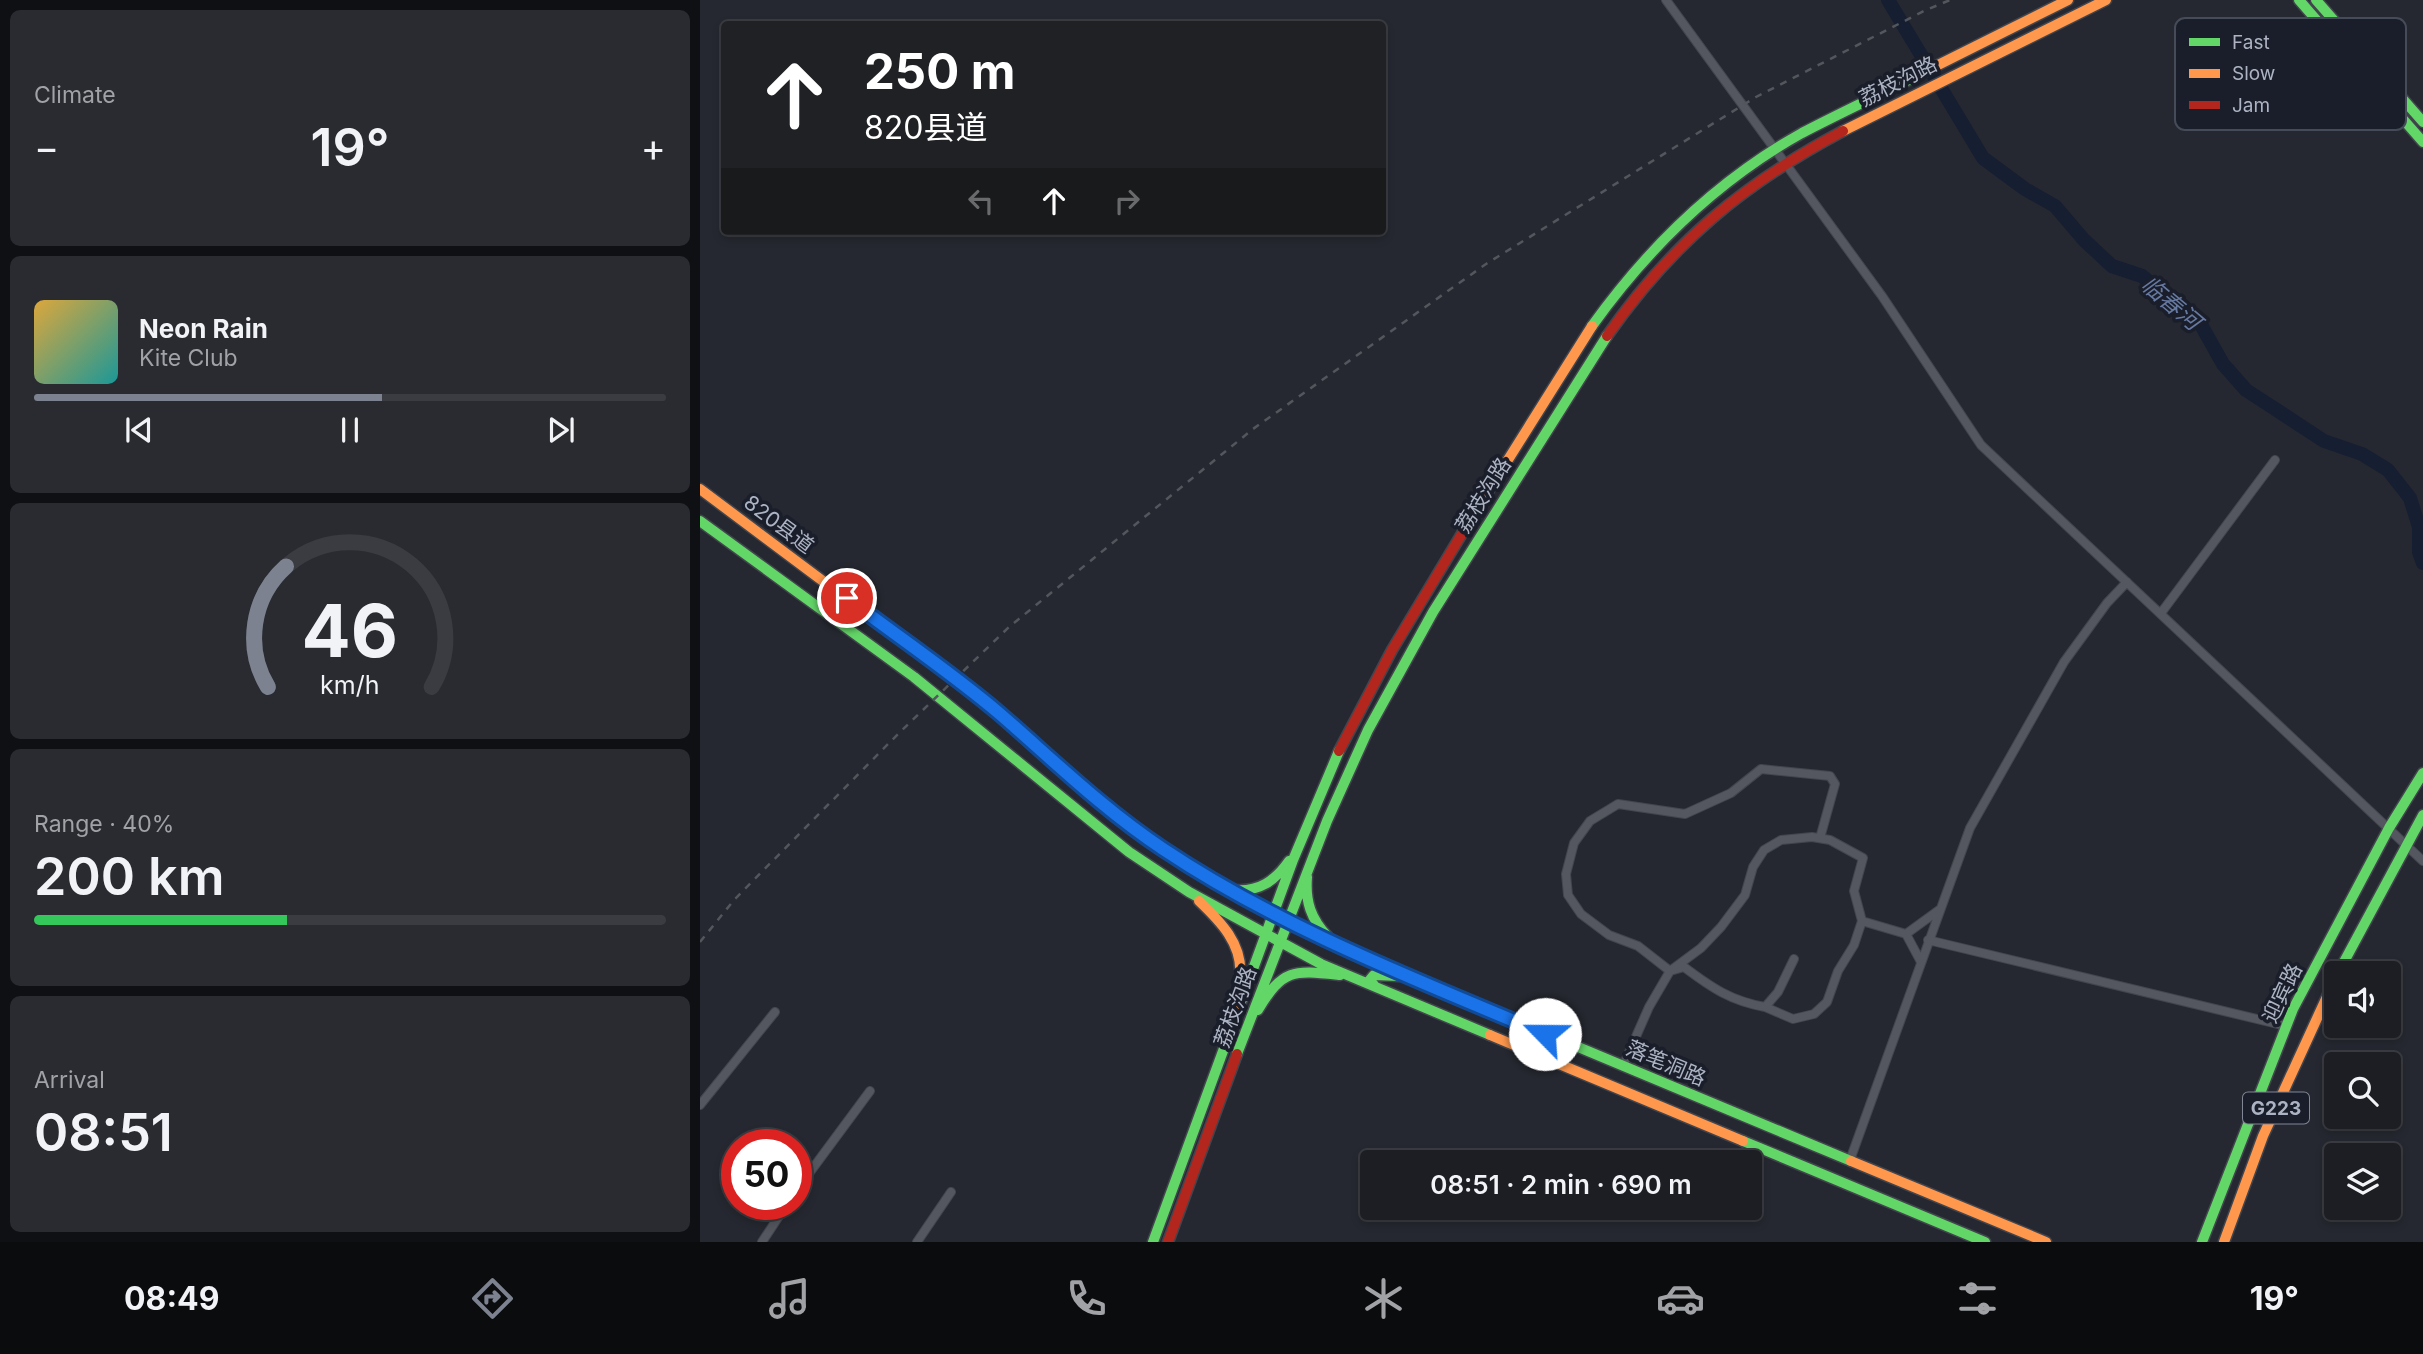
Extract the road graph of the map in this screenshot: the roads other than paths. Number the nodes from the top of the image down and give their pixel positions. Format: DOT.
graph roads {
  1 [pos="1666,0"];
  2 [pos="2068,0"];
  3 [pos="2106,0"];
  4 [pos="2300,0"];
  5 [pos="2316,0"];
  6 [pos="2316,18"];
  7 [pos="2332,18"];
  8 [pos="2406,103"];
  9 [pos="2406,122"];
  10 [pos="2423,122"];
  11 [pos="2423,142"];
  12 [pos="1775,150"];
  13 [pos="1785,162"];
  14 [pos="2275,460"];
  15 [pos="700,489"];
  16 [pos="700,521"];
  17 [pos="2127,582"];
  18 [pos="2161,613"];
  19 [pos="2423,773"];
  20 [pos="2423,815"];
  21 [pos="2389,828"];
  22 [pos="1820,838"];
  23 [pos="1300,843"];
  24 [pos="2406,845"];
  25 [pos="2423,861"];
  26 [pos="1308,867"];
  27 [pos="1227,889"];
  28 [pos="1189,892"];
  29 [pos="1939,910"];
  30 [pos="1273,914"];
  31 [pos="1862,921"];
  32 [pos="1287,922"];
  33 [pos="1906,934"];
  34 [pos="1265,935"];
  35 [pos="1928,940"];
  36 [pos="1279,942"];
  37 [pos="1348,950"];
  38 [pos="1794,959"];
  39 [pos="2344,961"];
  40 [pos="1921,962"];
  41 [pos="1670,971"];
  42 [pos="1352,977"];
  43 [pos="1415,979"];
  44 [pos="1375,986"];
  45 [pos="2324,1003"];
  46 [pos="1765,1007"];
  47 [pos="775,1012"];
  48 [pos="1234,1022"];
  49 [pos="2286,1026"];
  50 [pos="1248,1027"];
  51 [pos="1623,1066"];
  52 [pos="870,1091"];
  53 [pos="700,1105"];
  54 [pos="1850,1160"];
  55 [pos="812,1169"];
  56 [pos="951,1192"];
  57 [pos="776,1220"];
  58 [pos="762,1242"];
  59 [pos="917,1242"];
  60 [pos="1153,1242"];
  61 [pos="1168,1242"];
  62 [pos="1985,1242"];
  63 [pos="2046,1242"];
  64 [pos="2203,1242"];
  65 [pos="2224,1242"];
  1 -- 12 [label="street"];
  2 -- 12 [label="main road, 荔枝沟路"];
  3 -- 13 [label="main road, 荔枝沟路"];
  4 -- 6 [label="main road"];
  5 -- 7 [label="main road"];
  8 -- 10 [label="main road"];
  9 -- 11 [label="main road"];
  12 -- 13 [label="street"];
  12 -- 23 [label="main road, 荔枝沟路"];
  13 -- 17 [label="street"];
  13 -- 26 [label="main road, 荔枝沟路"];
  14 -- 18 [label="street"];
  15 -- 27 [label="main road, 820县道"];
  16 -- 28 [label="main road, 820县道"];
  17 -- 18 [label="street"];
  17 -- 29 [label="street"];
  18 -- 21 [label="street"];
  19 -- 21 [label="main road, 迎宾路 / G223"];
  20 -- 24 [label="main road, 迎宾路 / G223"];
  21 -- 24 [label="street"];
  21 -- 49 [label="main road, 迎宾路 / G223"];
  22 -- 31 [label="street"];
  22 -- 41 [label="street"];
  22 -- 41 [label="street"];
  23 -- 27 [label="main road"];
  23 -- 30 [label="main road, 荔枝沟路"];
  24 -- 25 [label="street"];
  24 -- 39 [label="main road, 迎宾路 / G223"];
  26 -- 32 [label="main road, 荔枝沟路"];
  26 -- 37 [label="main road"];
  27 -- 30 [label="main road, 820县道"];
  28 -- 34 [label="main road, 820县道"];
  28 -- 48 [label="main road"];
  29 -- 33 [label="street"];
  29 -- 35 [label="street"];
  30 -- 32 [label="main road, 落笔洞路"];
  30 -- 34 [label="main road, 荔枝沟路"];
  31 -- 33 [label="street"];
  31 -- 46 [label="street"];
  32 -- 36 [label="main road, 荔枝沟路"];
  32 -- 37 [label="main road, 落笔洞路"];
  33 -- 40 [label="street"];
  34 -- 36 [label="main road, 落笔洞路"];
  34 -- 48 [label="main road, 荔枝沟路"];
  35 -- 40 [label="street"];
  35 -- 49 [label="street"];
  36 -- 42 [label="main road, 落笔洞路"];
  36 -- 50 [label="main road, 荔枝沟路"];
  37 -- 43 [label="main road, 落笔洞路"];
  38 -- 46 [label="street"];
  40 -- 54 [label="street"];
  41 -- 46 [label="street"];
  41 -- 51 [label="street"];
  42 -- 44 [label="main road, 落笔洞路"];
  42 -- 50 [label="main road"];
  43 -- 44 [label="main road"];
  43 -- 51 [label="main road, 落笔洞路"];
  44 -- 62 [label="main road, 落笔洞路"];
  45 -- 65 [label="main road, 迎宾路 / G223"];
  47 -- 53 [label="street"];
  48 -- 60 [label="main road, 荔枝沟路"];
  49 -- 64 [label="main road, 迎宾路 / G223"];
  50 -- 61 [label="main road, 荔枝沟路"];
  51 -- 54 [label="main road, 落笔洞路"];
  52 -- 55 [label="street"];
  54 -- 63 [label="main road, 落笔洞路"];
  56 -- 59 [label="street"];
  57 -- 58 [label="street"];
}
